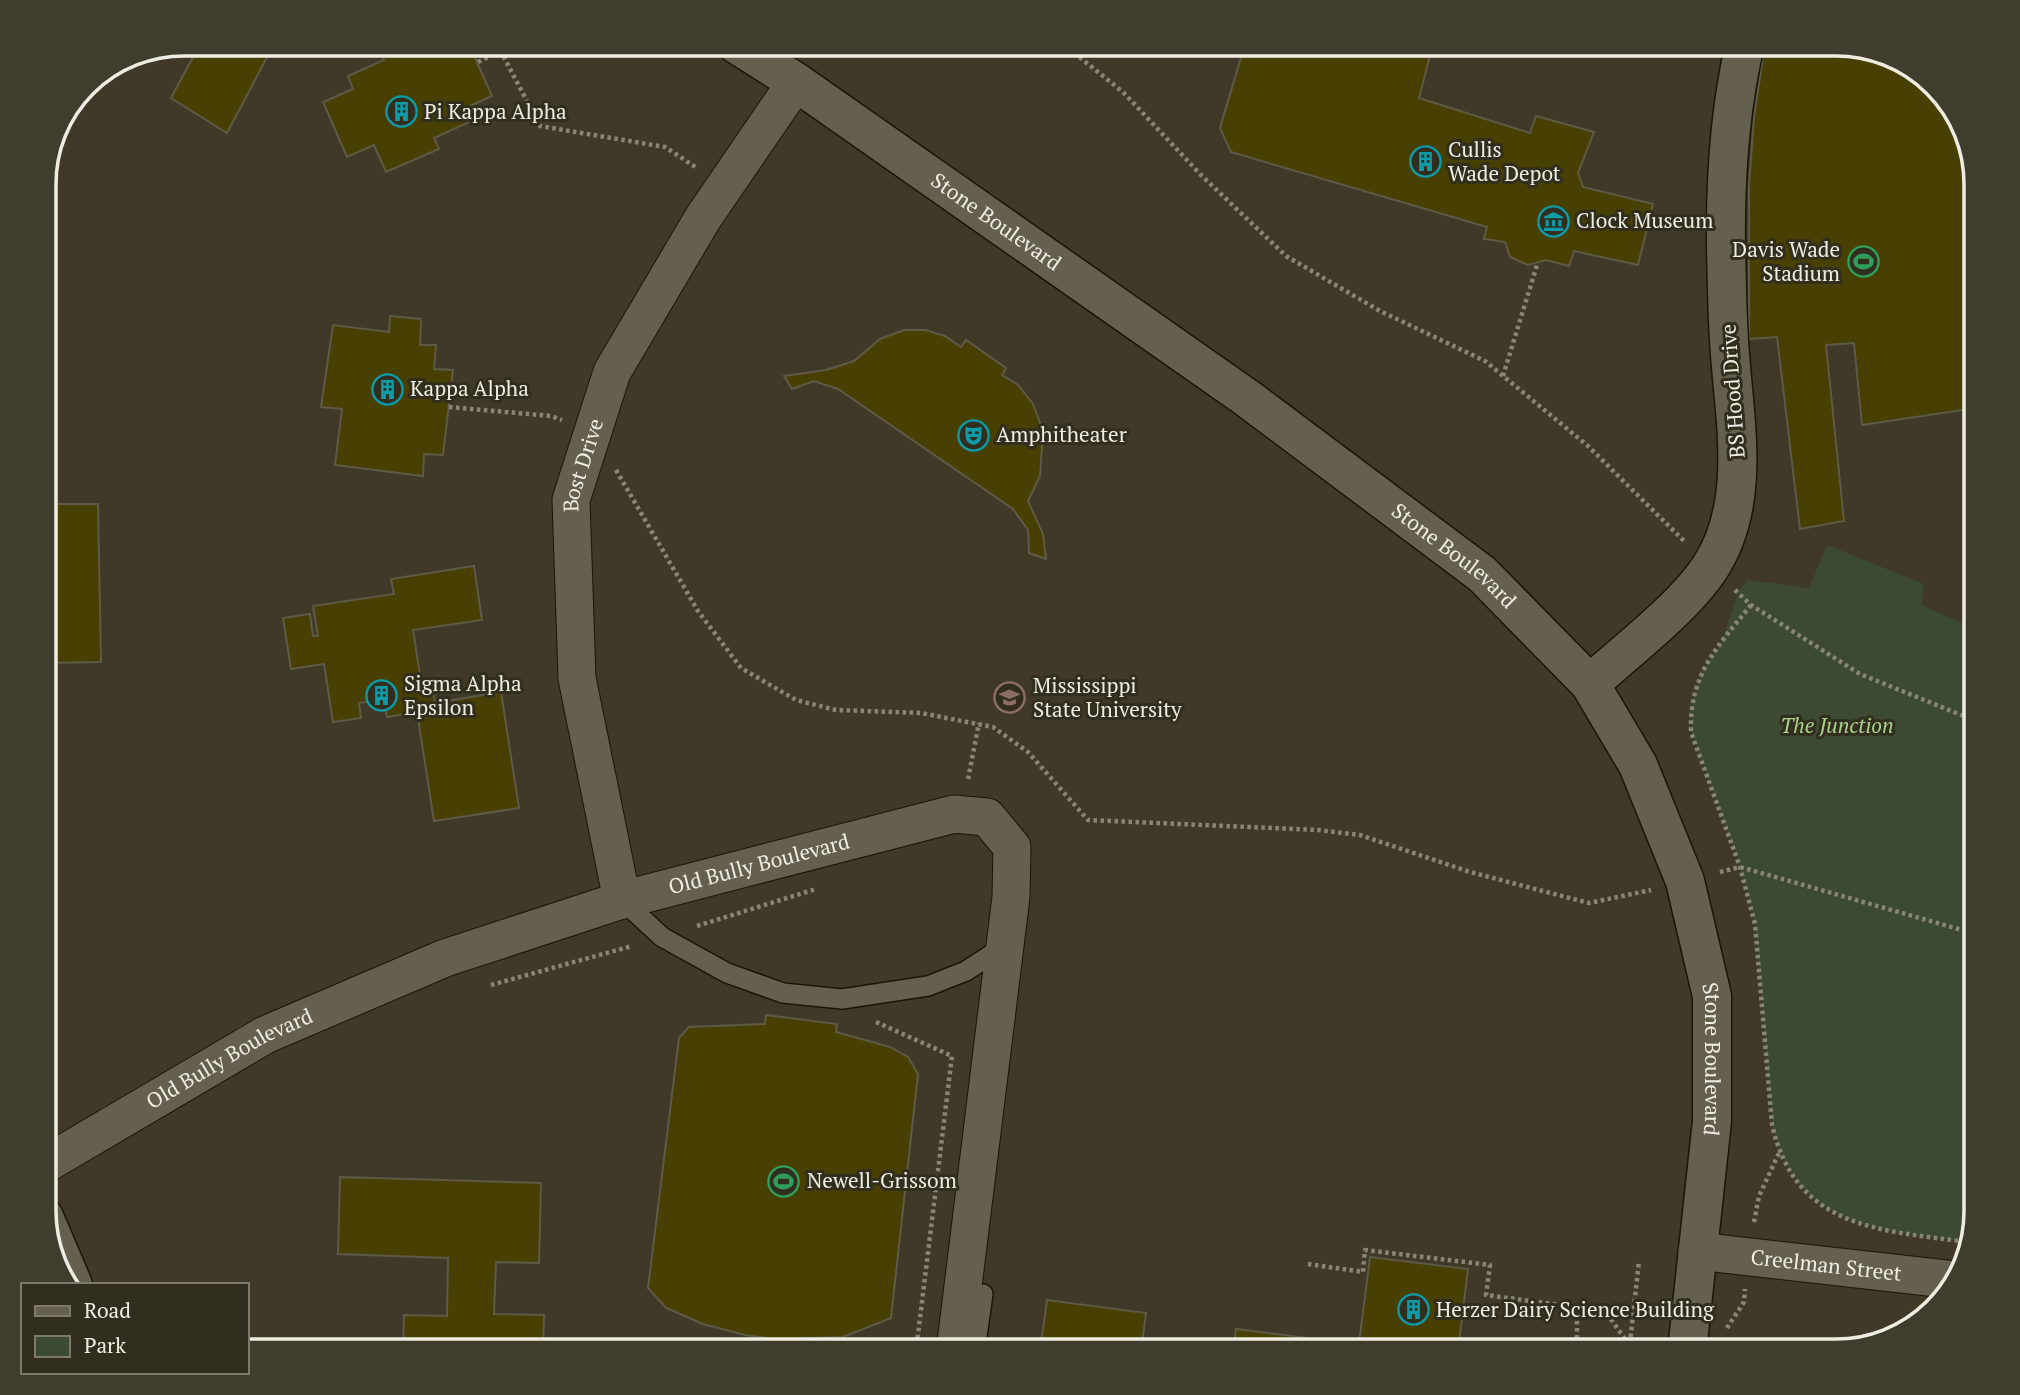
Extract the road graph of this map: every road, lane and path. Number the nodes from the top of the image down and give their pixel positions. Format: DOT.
graph roads {
  1 [pos="490,56"];
  2 [pos="503,56"];
  3 [pos="755,56"];
  4 [pos="1078,56"];
  5 [pos="1742,56"];
  6 [pos="478,62"];
  7 [pos="796,82"];
  8 [pos="724,188"];
  9 [pos="1536,265"];
  10 [pos="1503,376"];
  11 [pos="449,407"];
  12 [pos="593,431"];
  13 [pos="1711,566"];
  14 [pos="1751,605"];
  15 [pos="1590,684"];
  16 [pos="1964,716"];
  17 [pos="1740,867"];
  18 [pos="1685,881"];
  19 [pos="622,900"];
  20 [pos="1964,931"];
  21 [pos="1006,945"];
  22 [pos="873,1020"];
  23 [pos="56,1158"];
  24 [pos="1961,1241"];
  25 [pos="1697,1251"];
  26 [pos="1639,1261"];
  27 [pos="1308,1264"];
  28 [pos="1944,1279"];
  29 [pos="983,1294"];
  30 [pos="1577,1307"];
  31 [pos="917,1339"];
  32 [pos="957,1339"];
  33 [pos="977,1339"];
  34 [pos="1577,1339"];
  35 [pos="1623,1339"];
  36 [pos="1631,1339"];
  37 [pos="1688,1339"];
  1 -- 6 [label="path"];
  2 -- 8 [label="path"];
  3 -- 7 [label="street, Stone Boulevard"];
  4 -- 10 [label="path"];
  5 -- 13 [label="street, BS Hood Drive"];
  7 -- 8 [label="street, Bost Drive"];
  7 -- 15 [label="street, Stone Boulevard"];
  8 -- 12 [label="street, Bost Drive"];
  9 -- 10 [label="path"];
  10 -- 13 [label="path"];
  11 -- 12 [label="path"];
  12 -- 18 [label="path"];
  12 -- 19 [label="street, Bost Drive"];
  13 -- 14 [label="path"];
  13 -- 15 [label="street, BS Hood Drive"];
  14 -- 16 [label="path"];
  14 -- 17 [label="path"];
  15 -- 18 [label="street, Stone Boulevard"];
  17 -- 18 [label="path"];
  17 -- 20 [label="path"];
  17 -- 24 [label="path"];
  18 -- 25 [label="street, Stone Boulevard"];
  19 -- 21 [label="lane"];
  19 -- 21 [label="street, Old Bully Boulevard"];
  19 -- 23 [label="street, Old Bully Boulevard"];
  21 -- 32 [label="street, Old Bully Boulevard"];
  22 -- 31 [label="path"];
  25 -- 28 [label="street, Creelman Street"];
  25 -- 37 [label="street, Stone Boulevard"];
  26 -- 36 [label="path"];
  27 -- 30 [label="path"];
  29 -- 33 [label="lane"];
  30 -- 34 [label="path"];
  30 -- 35 [label="path"];
}
